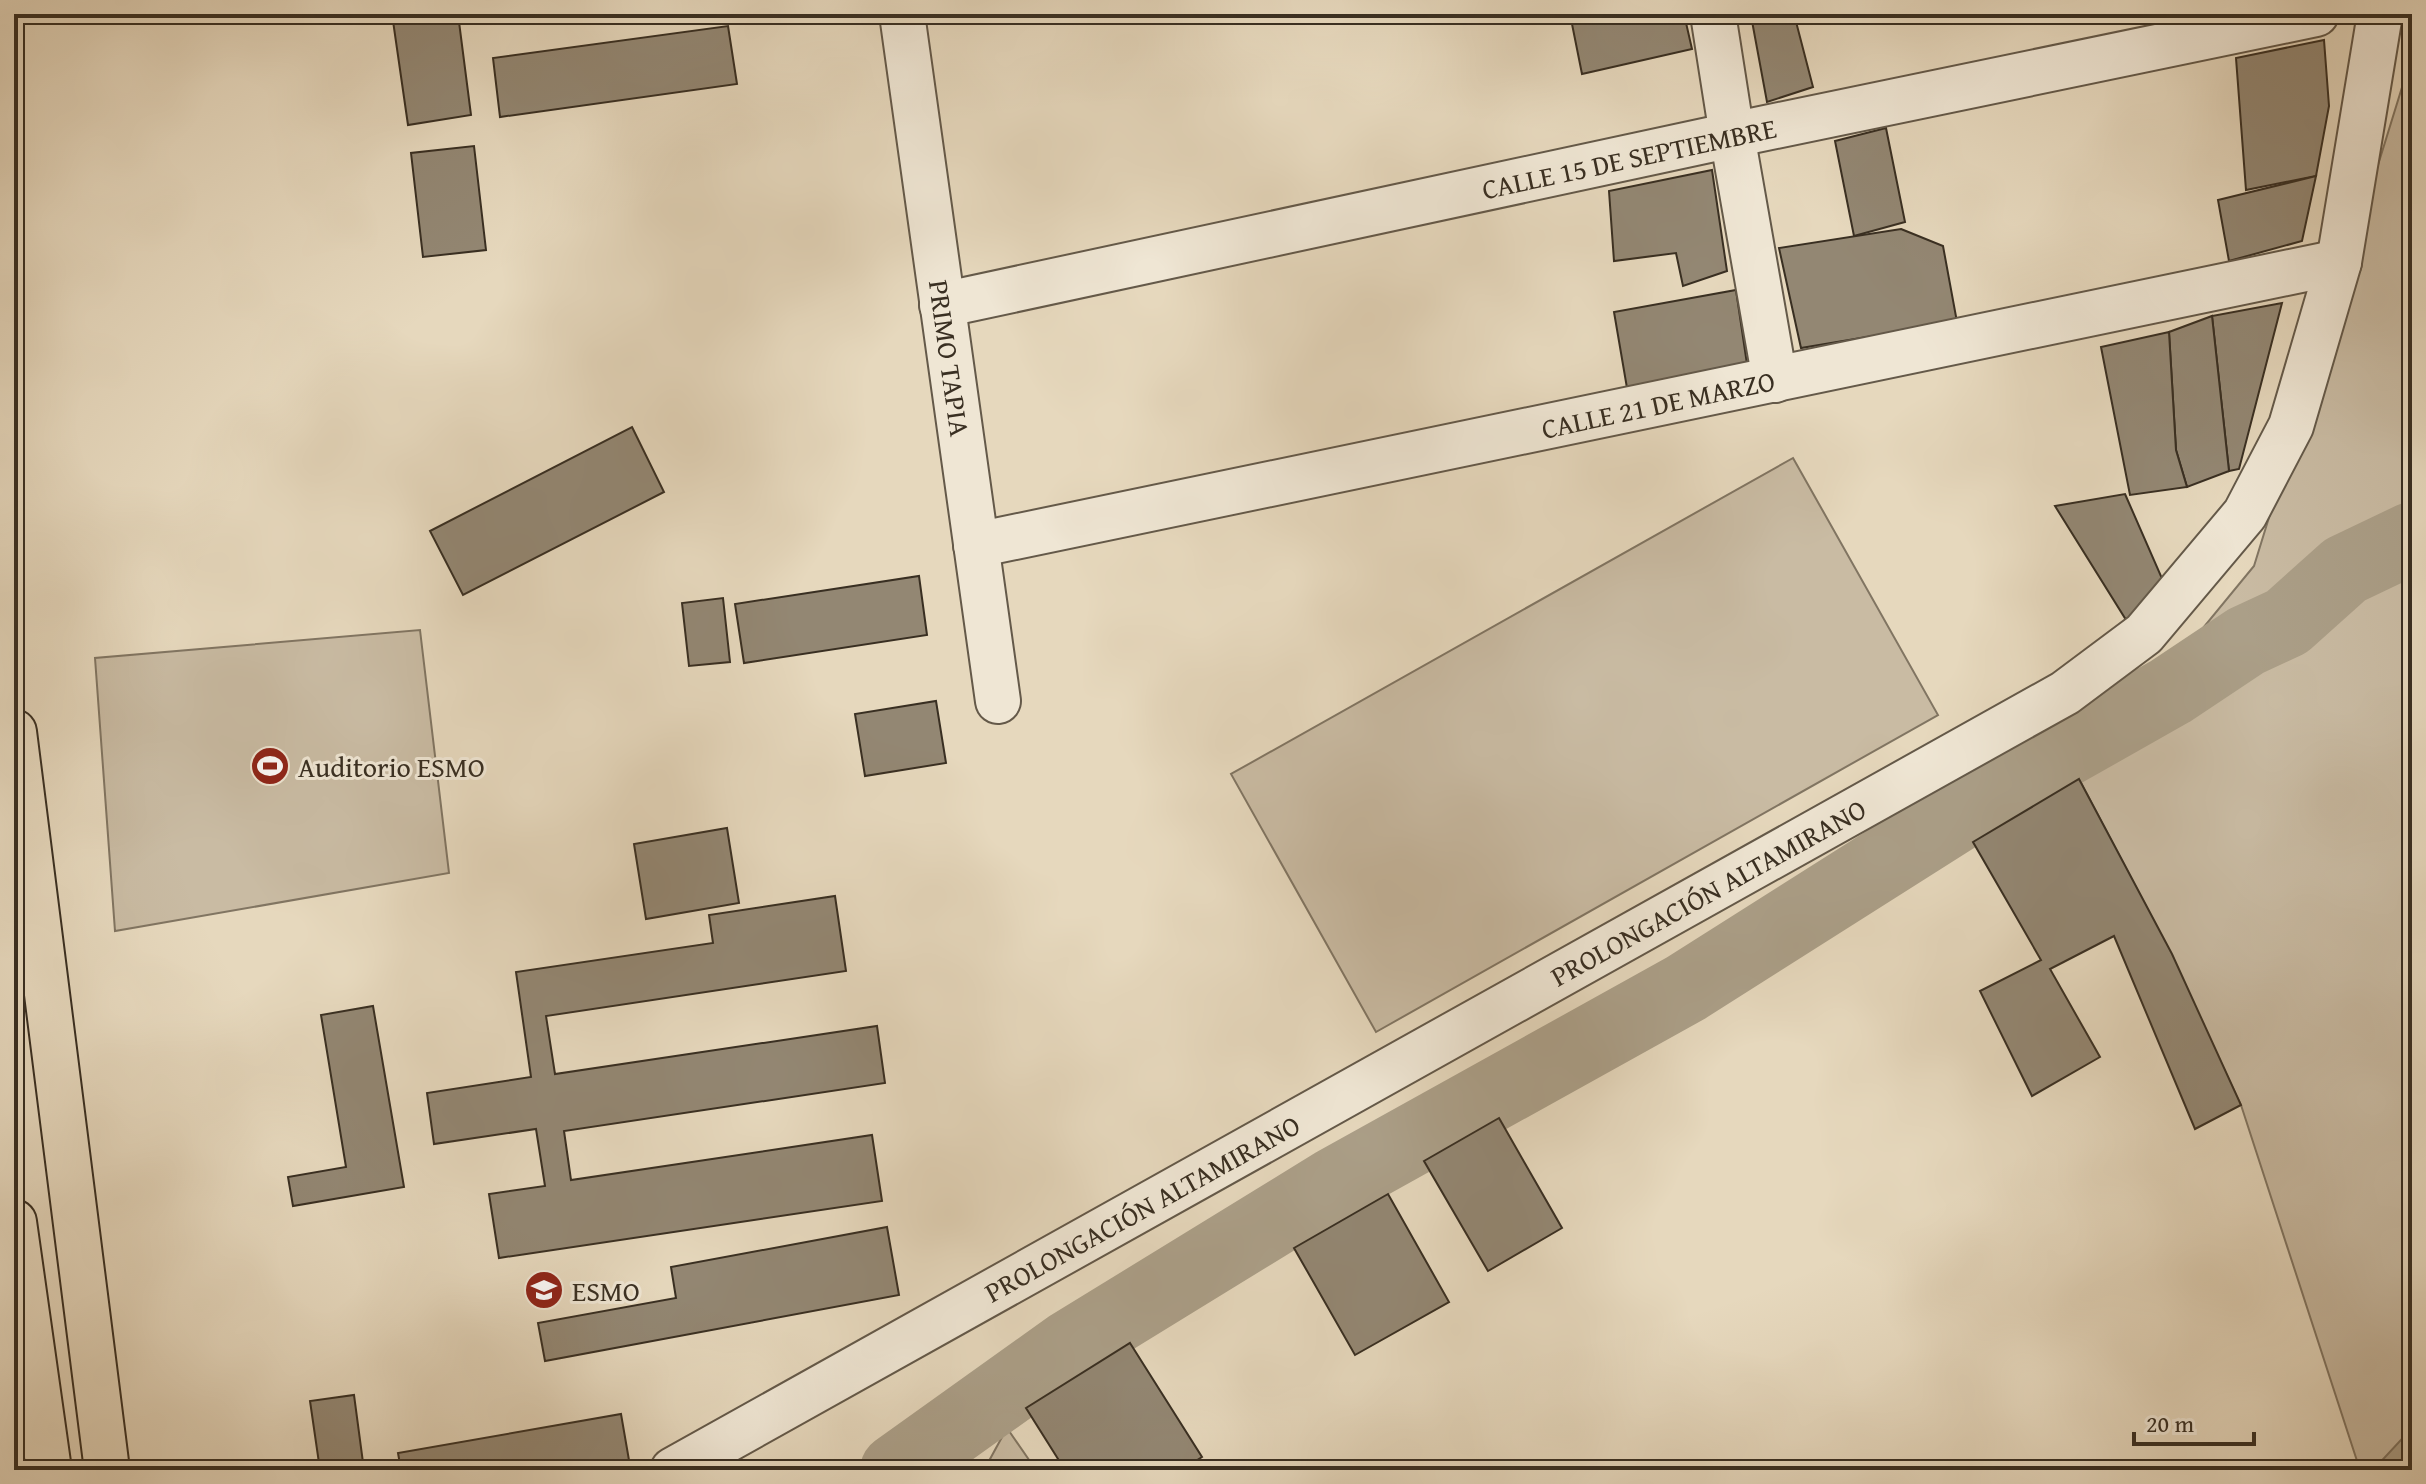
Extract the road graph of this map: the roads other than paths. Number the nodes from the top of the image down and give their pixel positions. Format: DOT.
graph roads {
  1 [pos="902,14"];
  2 [pos="1713,14"];
  3 [pos="2316,14"];
  4 [pos="2380,14"];
  5 [pos="1732,135"];
  6 [pos="2339,262"];
  7 [pos="942,305"];
  8 [pos="1775,380"];
  9 [pos="976,545"];
  10 [pos="998,701"];
  11 [pos="14,732"];
  12 [pos="14,1222"];
  13 [pos="49,1470"];
  14 [pos="107,1470"];
  15 [pos="673,1470"];
  1 -- 7 [label="street, PRIMO TAPIA"];
  2 -- 5 [label="street"];
  3 -- 5 [label="street, CALLE 15 DE SEPTIEMBRE"];
  4 -- 6 [label="street, PROLONGACIÓN ALTAMIRANO"];
  5 -- 7 [label="street, CALLE 15 DE SEPTIEMBRE"];
  5 -- 8 [label="street"];
  6 -- 8 [label="street, CALLE 21 DE MARZO"];
  6 -- 15 [label="street, PROLONGACIÓN ALTAMIRANO"];
  7 -- 9 [label="street, PRIMO TAPIA"];
  8 -- 9 [label="street, CALLE 21 DE MARZO"];
  9 -- 10 [label="street, PRIMO TAPIA"];
  11 -- 14 [label="main road"];
  12 -- 13 [label="main road"];
}
